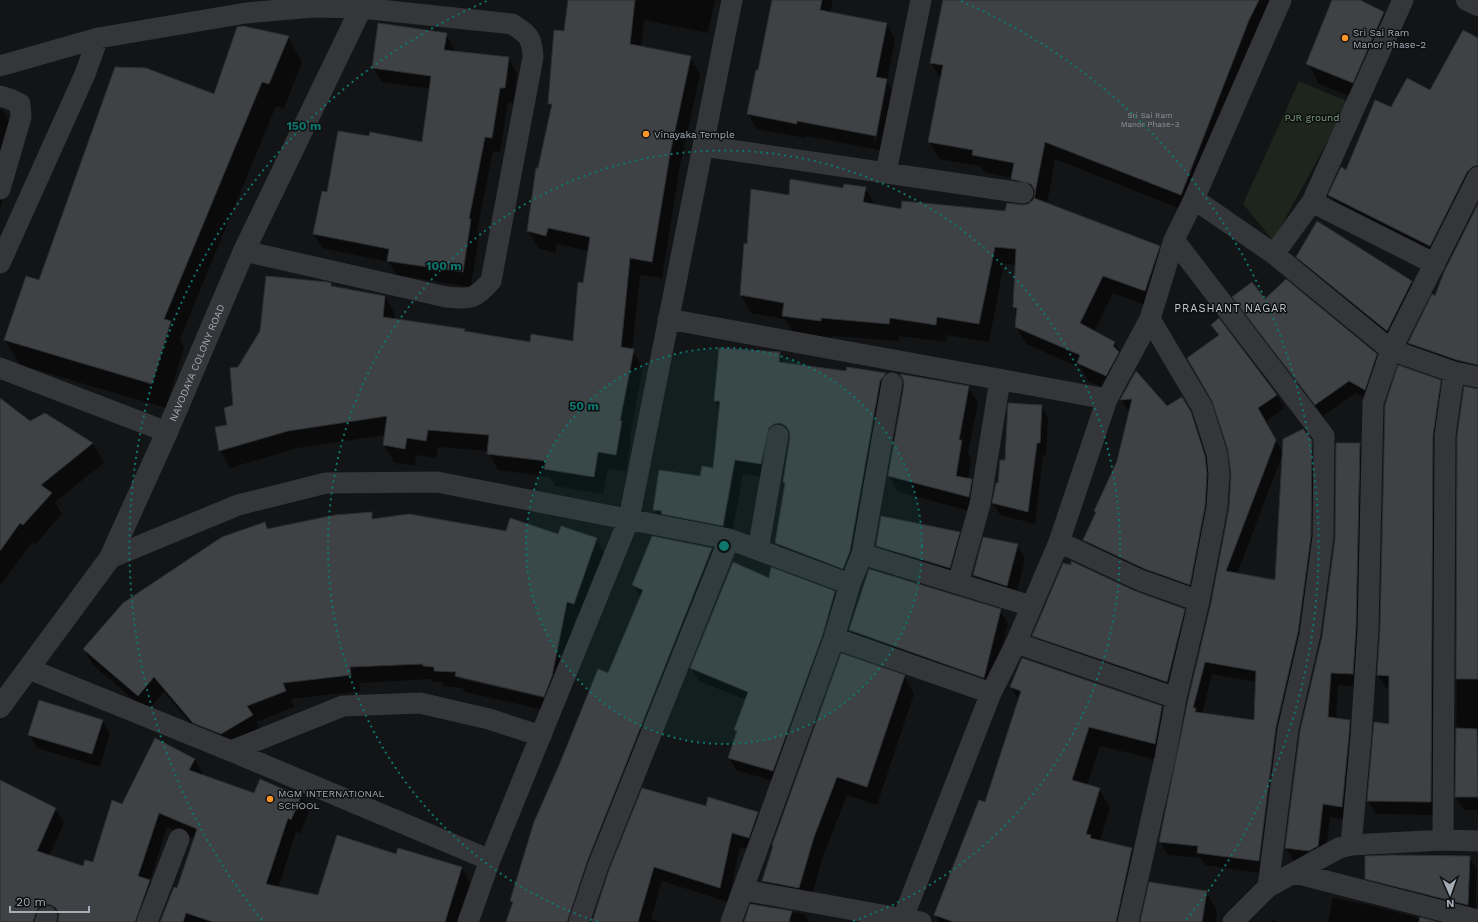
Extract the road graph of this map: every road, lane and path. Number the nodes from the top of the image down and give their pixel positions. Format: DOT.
graph roads {
  1 [pos="732,0"];
  2 [pos="921,0"];
  3 [pos="1281,0"];
  4 [pos="1403,0"];
  5 [pos="1467,0"];
  6 [pos="363,4"];
  7 [pos="1478,5"];
  8 [pos="98,38"];
  9 [pos="0,66"];
  10 [pos="0,96"];
  11 [pos="703,146"];
  12 [pos="886,172"];
  13 [pos="1478,177"];
  14 [pos="0,189"];
  15 [pos="1023,193"];
  16 [pos="1194,199"];
  17 [pos="1312,202"];
  18 [pos="1174,240"];
  19 [pos="244,250"];
  20 [pos="1274,254"];
  21 [pos="0,263"];
  22 [pos="1435,264"];
  23 [pos="668,319"];
  24 [pos="1150,319"];
  25 [pos="1391,350"];
  26 [pos="0,368"];
  27 [pos="1454,372"];
  28 [pos="1478,377"];
  29 [pos="1000,380"];
  30 [pos="892,383"];
  31 [pos="1107,399"];
  32 [pos="167,432"];
  33 [pos="778,436"];
  34 [pos="629,519"];
  35 [pos="729,539"];
  36 [pos="1059,542"];
  37 [pos="758,550"];
  38 [pos="862,554"];
  39 [pos="110,558"];
  40 [pos="958,583"];
  41 [pos="850,584"];
  42 [pos="1199,601"];
  43 [pos="1031,606"];
  44 [pos="834,638"];
  45 [pos="1016,643"];
  46 [pos="29,669"];
  47 [pos="992,694"];
  48 [pos="1176,698"];
  49 [pos="1,704"];
  50 [pos="542,736"];
  51 [pos="231,751"];
  52 [pos="179,838"];
  53 [pos="1443,840"];
  54 [pos="1478,841"];
  55 [pos="1351,844"];
  56 [pos="490,860"];
  57 [pos="1295,873"];
  58 [pos="1268,887"];
  59 [pos="743,890"];
  60 [pos="912,920"];
  61 [pos="1478,920"];
  62 [pos="147,922"];
  63 [pos="468,922"];
  64 [pos="579,922"];
  65 [pos="731,922"];
  66 [pos="1128,922"];
  67 [pos="1233,922"];
  1 -- 11 [label="street"];
  2 -- 12 [label="street"];
  3 -- 16 [label="street"];
  4 -- 17 [label="street"];
  5 -- 7 [label="street"];
  6 -- 8 [label="street"];
  6 -- 19 [label="street, NAVODAYA COLONY ROAD"];
  6 -- 19 [label="street"];
  8 -- 9 [label="street"];
  8 -- 21 [label="street"];
  10 -- 14 [label="street"];
  11 -- 12 [label="street"];
  11 -- 23 [label="street"];
  12 -- 15 [label="street"];
  13 -- 22 [label="street"];
  16 -- 18 [label="street"];
  16 -- 20 [label="street"];
  17 -- 20 [label="street"];
  17 -- 22 [label="street"];
  18 -- 24 [label="street"];
  18 -- 58 [label="street"];
  19 -- 32 [label="street, NAVODAYA COLONY ROAD"];
  20 -- 25 [label="street"];
  22 -- 25 [label="street"];
  23 -- 29 [label="street"];
  23 -- 34 [label="street"];
  24 -- 31 [label="street"];
  24 -- 42 [label="street"];
  25 -- 27 [label="street"];
  25 -- 55 [label="street"];
  26 -- 32 [label="street"];
  27 -- 28 [label="street"];
  27 -- 53 [label="street"];
  29 -- 31 [label="street"];
  29 -- 40 [label="street"];
  30 -- 38 [label="street"];
  31 -- 36 [label="street"];
  32 -- 39 [label="street, NAVODAYA COLONY ROAD"];
  33 -- 37 [label="street"];
  34 -- 35 [label="street"];
  34 -- 39 [label="street"];
  34 -- 50 [label="street"];
  35 -- 37 [label="street"];
  35 -- 64 [label="street"];
  36 -- 42 [label="street"];
  36 -- 43 [label="street"];
  37 -- 41 [label="street"];
  38 -- 40 [label="street"];
  38 -- 41 [label="street"];
  39 -- 46 [label="street, NAVODAYA COLONY ROAD"];
  40 -- 43 [label="street"];
  41 -- 44 [label="street"];
  42 -- 48 [label="street"];
  43 -- 45 [label="street"];
  44 -- 47 [label="street"];
  44 -- 59 [label="street"];
  45 -- 47 [label="street"];
  45 -- 48 [label="street"];
  46 -- 49 [label="street, NAVODAYA COLONY ROAD"];
  46 -- 51 [label="street"];
  47 -- 60 [label="street"];
  48 -- 66 [label="street"];
  50 -- 51 [label="street"];
  50 -- 56 [label="street"];
  51 -- 56 [label="street"];
  52 -- 62 [label="street"];
  53 -- 54 [label="street"];
  53 -- 55 [label="street"];
  55 -- 57 [label="street"];
  56 -- 63 [label="street"];
  57 -- 58 [label="street"];
  57 -- 61 [label="street"];
  58 -- 67 [label="street"];
  59 -- 60 [label="street"];
  59 -- 65 [label="street"];
}
